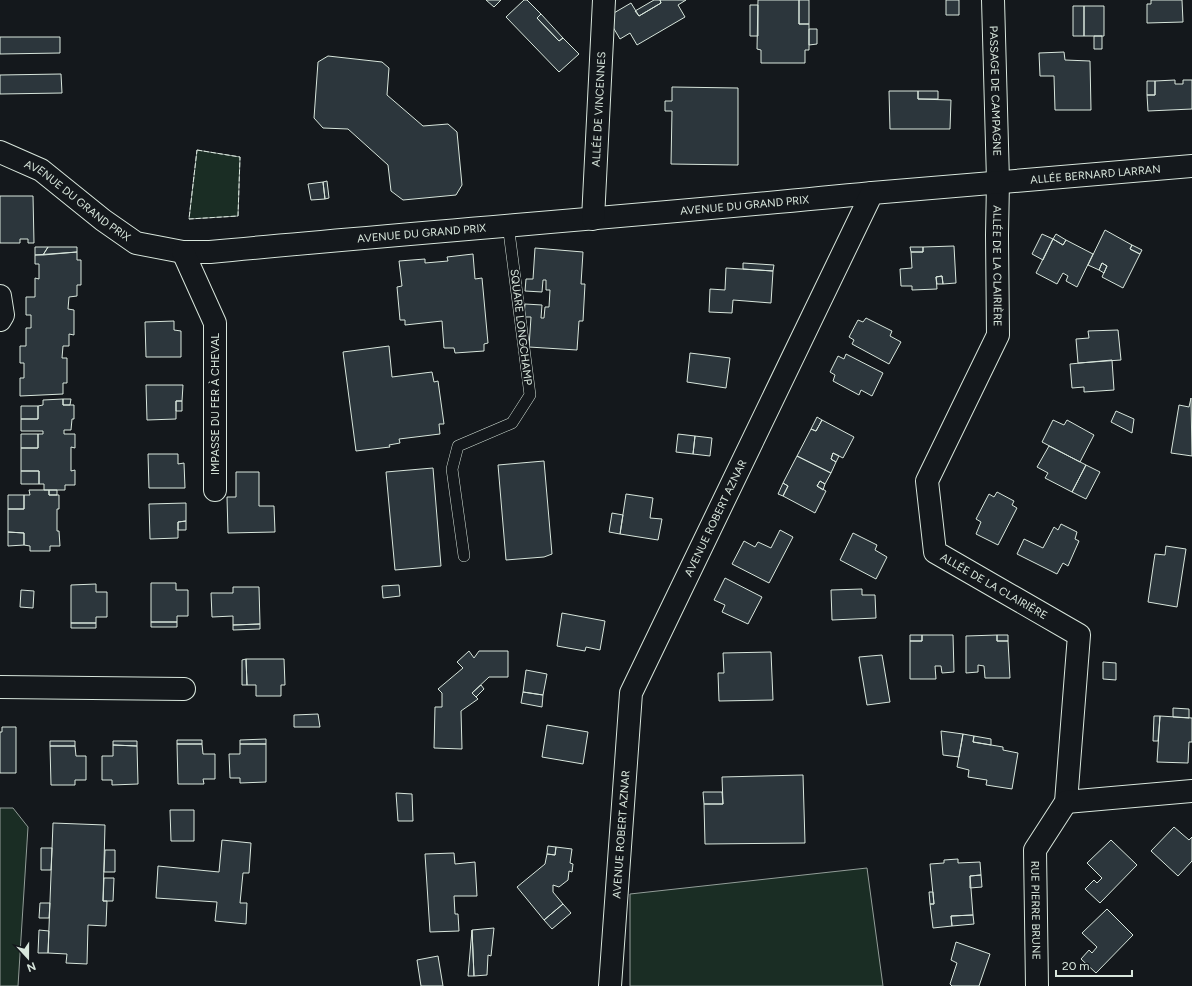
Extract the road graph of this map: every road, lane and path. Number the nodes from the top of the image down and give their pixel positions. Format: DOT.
graph roads {
  1 [pos="604,0"];
  2 [pos="993,0"];
  3 [pos="0,152"];
  4 [pos="1192,166"];
  5 [pos="998,181"];
  6 [pos="872,193"];
  7 [pos="594,219"];
  8 [pos="508,224"];
  9 [pos="184,252"];
  10 [pos="0,296"];
  11 [pos="0,320"];
  12 [pos="215,490"];
  13 [pos="464,556"];
  14 [pos="0,687"];
  15 [pos="184,689"];
  16 [pos="1192,791"];
  17 [pos="1066,802"];
  18 [pos="610,986"];
  19 [pos="1037,986"];
  1 -- 7 [label="street, ALLÉE DE VINCENNES"];
  2 -- 5 [label="street, PASSAGE DE CAMPAGNE"];
  3 -- 9 [label="street, AVENUE DU GRAND PRIX"];
  4 -- 5 [label="street, ALLÉE BERNARD LARRAN"];
  5 -- 6 [label="street"];
  5 -- 17 [label="street, ALLÉE DE LA CLAIRIÈRE"];
  6 -- 7 [label="street, AVENUE DU GRAND PRIX"];
  6 -- 18 [label="street, AVENUE ROBERT AZNAR"];
  7 -- 8 [label="street, AVENUE DU GRAND PRIX"];
  8 -- 9 [label="street, AVENUE DU GRAND PRIX"];
  8 -- 13 [label="lane, SQUARE LONGCHAMP"];
  9 -- 12 [label="street, IMPASSE DU FER À CHEVAL"];
  10 -- 11 [label="street"];
  14 -- 15 [label="street"];
  16 -- 17 [label="street"];
  17 -- 19 [label="street, RUE PIERRE BRUNE"];
}
